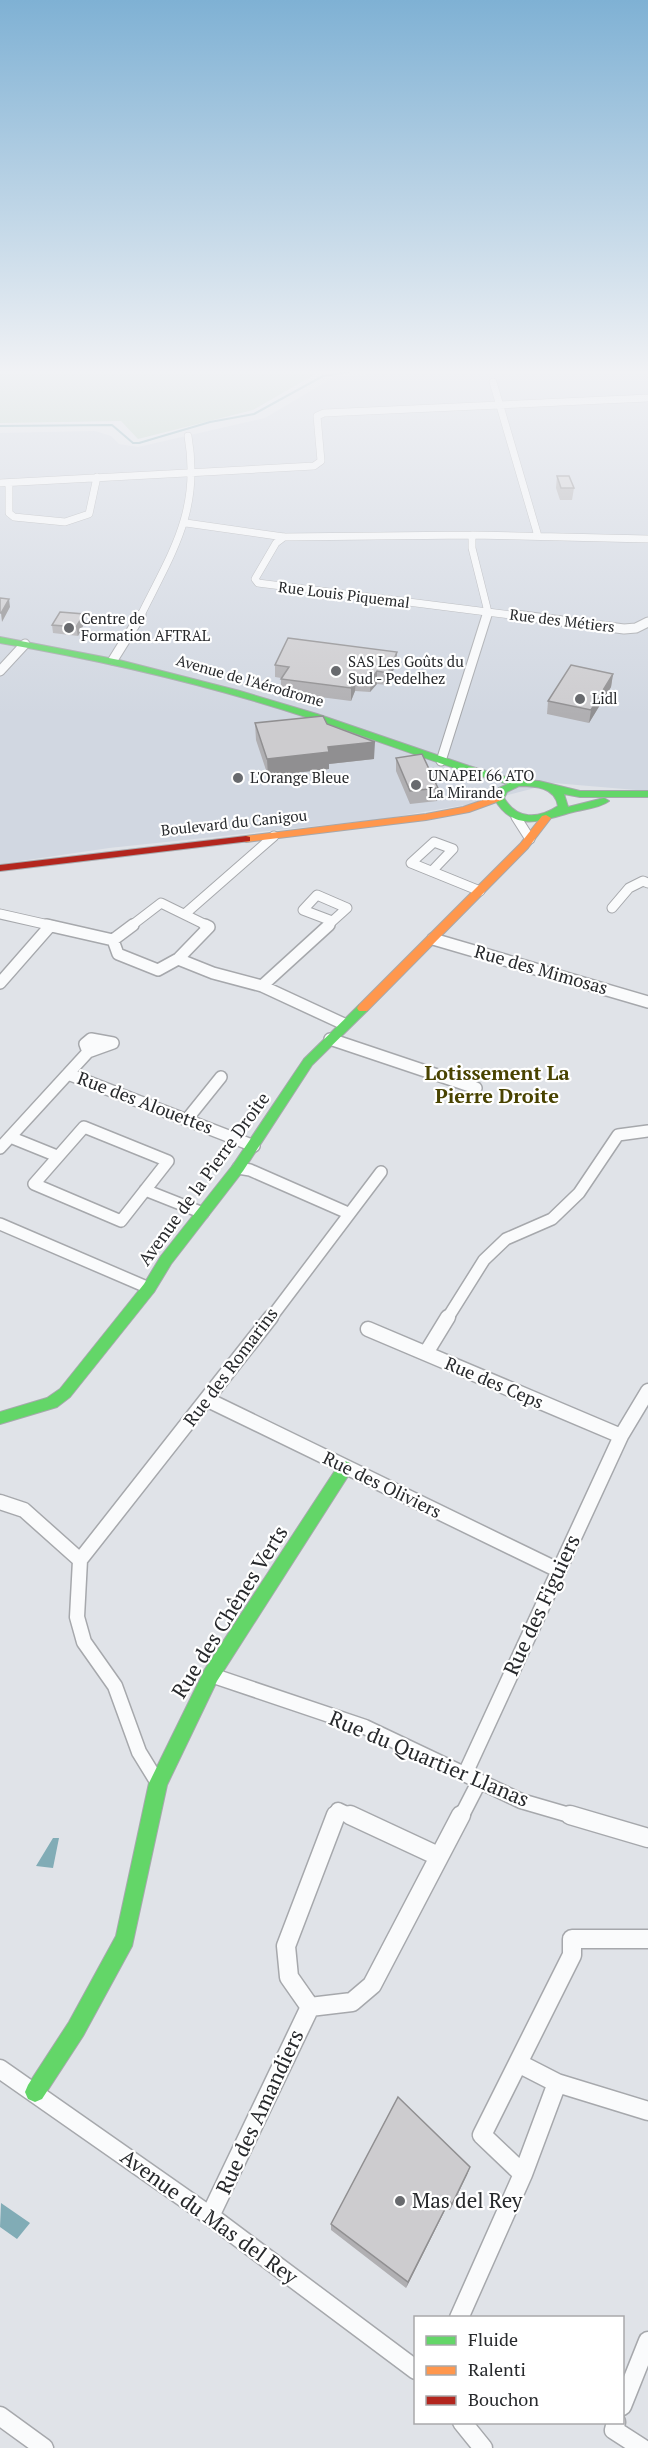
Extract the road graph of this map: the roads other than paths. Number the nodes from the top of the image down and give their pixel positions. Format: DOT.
graph roads {
  1 [pos="9,486"];
  2 [pos="95,486"];
  3 [pos="192,486"];
  4 [pos="523,486"];
  5 [pos="186,523"];
  6 [pos="472,535"];
  7 [pos="538,536"];
  8 [pos="284,537"];
  9 [pos="648,539"];
  10 [pos="488,612"];
  11 [pos="648,622"];
  12 [pos="0,640"];
  13 [pos="25,644"];
  14 [pos="113,660"];
  15 [pos="0,671"];
  16 [pos="441,761"];
  17 [pos="485,776"];
  18 [pos="517,783"];
  19 [pos="553,789"];
  20 [pos="499,795"];
  21 [pos="648,796"];
  22 [pos="470,808"];
  23 [pos="512,815"];
  24 [pos="552,815"];
  25 [pos="274,836"];
  26 [pos="530,838"];
  27 [pos="0,868"];
  28 [pos="432,871"];
  29 [pos="648,883"];
  30 [pos="480,891"];
  31 [pos="612,908"];
  32 [pos="186,913"];
  33 [pos="0,914"];
  34 [pos="332,921"];
  35 [pos="50,926"];
  36 [pos="434,939"];
  37 [pos="113,940"];
  38 [pos="178,959"];
  39 [pos="0,983"];
  40 [pos="262,986"];
  41 [pos="648,1002"];
  42 [pos="344,1024"];
  43 [pos="330,1039"];
  44 [pos="88,1052"];
  45 [pos="68,1074"];
  46 [pos="221,1077"];
  47 [pos="476,1088"];
  48 [pos="188,1118"];
  49 [pos="648,1131"];
  50 [pos="10,1137"];
  51 [pos="254,1146"];
  52 [pos="0,1148"];
  53 [pos="57,1156"];
  54 [pos="238,1168"];
  55 [pos="381,1172"];
  56 [pos="145,1190"];
  57 [pos="203,1213"];
  58 [pos="348,1214"];
  59 [pos="0,1224"];
  60 [pos="149,1288"];
  61 [pos="368,1329"];
  62 [pos="426,1353"];
  63 [pos="648,1391"];
  64 [pos="208,1400"];
  65 [pos="0,1418"];
  66 [pos="621,1436"];
  67 [pos="345,1468"];
  68 [pos="0,1502"];
  69 [pos="80,1560"];
  70 [pos="558,1570"];
  71 [pos="211,1675"];
  72 [pos="472,1778"];
  73 [pos="158,1783"];
  74 [pos="648,1838"];
  75 [pos="438,1856"];
  76 [pos="648,1939"];
  77 [pos="310,2007"];
  78 [pos="518,2062"];
  79 [pos="0,2069"];
  80 [pos="557,2083"];
  81 [pos="35,2092"];
  82 [pos="648,2111"];
  83 [pos="523,2174"];
  84 [pos="210,2216"];
  85 [pos="460,2316"];
  86 [pos="648,2341"];
  87 [pos="414,2369"];
  88 [pos="624,2401"];
  89 [pos="0,2416"];
  90 [pos="464,2424"];
  91 [pos="616,2424"];
  92 [pos="44,2448"];
  93 [pos="483,2448"];
  94 [pos="642,2448"];
  1 -- 2 [label="street"];
  3 -- 5 [label="street"];
  4 -- 7 [label="street"];
  5 -- 8 [label="street"];
  5 -- 14 [label="street"];
  6 -- 7 [label="street"];
  6 -- 8 [label="street"];
  6 -- 10 [label="street"];
  7 -- 9 [label="street"];
  8 -- 10 [label="street, Rue Louis Piquemal"];
  10 -- 11 [label="street, Rue des Métiers"];
  10 -- 16 [label="street"];
  12 -- 13 [label="street, Avenue de l'Aérodrome"];
  13 -- 14 [label="street, Avenue de l'Aérodrome"];
  13 -- 15 [label="street"];
  14 -- 16 [label="street, Avenue de l'Aérodrome"];
  16 -- 17 [label="street, Avenue de l'Aérodrome"];
  17 -- 18 [label="street, Avenue de l'Aérodrome"];
  17 -- 20 [label="street, Avenue de l'Aérodrome"];
  18 -- 19 [label="street, Avenue de l'Aérodrome"];
  18 -- 20 [label="street, Boulevard du Canigou"];
  19 -- 21 [label="street, Avenue de l'Aérodrome"];
  19 -- 24 [label="street"];
  20 -- 22 [label="street, Boulevard du Canigou"];
  20 -- 23 [label="street, Avenue de l'Aérodrome"];
  21 -- 24 [label="street, Boulevard du Canigou"];
  22 -- 23 [label="street, Boulevard du Canigou"];
  22 -- 25 [label="street, Boulevard du Canigou"];
  23 -- 24 [label="street, Boulevard du Canigou"];
  23 -- 26 [label="street"];
  24 -- 26 [label="street, Avenue de la Pierre Droite"];
  25 -- 27 [label="street, Boulevard du Canigou"];
  25 -- 32 [label="street"];
  26 -- 30 [label="street, Avenue de la Pierre Droite"];
  28 -- 30 [label="street"];
  29 -- 31 [label="street"];
  30 -- 36 [label="street, Avenue de la Pierre Droite"];
  32 -- 37 [label="street"];
  32 -- 38 [label="street"];
  33 -- 35 [label="street"];
  34 -- 40 [label="street"];
  35 -- 37 [label="street"];
  35 -- 39 [label="street"];
  36 -- 41 [label="street, Rue des Mimosas"];
  36 -- 42 [label="street, Avenue de la Pierre Droite"];
  37 -- 38 [label="street"];
  38 -- 40 [label="street"];
  40 -- 42 [label="street"];
  42 -- 43 [label="street, Avenue de la Pierre Droite"];
  43 -- 47 [label="street"];
  43 -- 51 [label="street, Avenue de la Pierre Droite"];
  44 -- 45 [label="street"];
  45 -- 48 [label="street, Rue des Alouettes"];
  45 -- 50 [label="street"];
  46 -- 48 [label="street"];
  48 -- 51 [label="street, Rue des Alouettes"];
  49 -- 62 [label="street"];
  50 -- 52 [label="street"];
  50 -- 53 [label="street"];
  51 -- 54 [label="street, Avenue de la Pierre Droite"];
  53 -- 56 [label="street"];
  53 -- 56 [label="street"];
  54 -- 57 [label="street, Avenue de la Pierre Droite"];
  54 -- 58 [label="street"];
  55 -- 58 [label="street, Rue des Romarins"];
  56 -- 57 [label="street"];
  57 -- 60 [label="street, Avenue de la Pierre Droite"];
  58 -- 64 [label="street, Rue des Romarins"];
  59 -- 60 [label="street"];
  60 -- 65 [label="street, Avenue de la Pierre Droite"];
  61 -- 62 [label="street, Rue des Ceps"];
  62 -- 66 [label="street, Rue des Ceps"];
  63 -- 66 [label="street, Rue des Figuiers"];
  64 -- 67 [label="street, Rue des Oliviers"];
  64 -- 69 [label="street, Rue des Romarins"];
  66 -- 70 [label="street, Rue des Figuiers"];
  67 -- 70 [label="street, Rue des Oliviers"];
  67 -- 71 [label="street, Rue des Chênes Verts"];
  68 -- 69 [label="street"];
  69 -- 73 [label="street"];
  70 -- 72 [label="street, Rue des Figuiers"];
  71 -- 72 [label="street, Rue du Quartier Llanas"];
  71 -- 73 [label="street, Rue des Chênes Verts"];
  72 -- 74 [label="street, Rue du Quartier Llanas"];
  72 -- 75 [label="street, Rue des Amandiers"];
  73 -- 81 [label="street, Rue des Chênes Verts"];
  75 -- 77 [label="street, Rue des Amandiers"];
  75 -- 77 [label="street, Rue des Amandiers"];
  76 -- 78 [label="street"];
  77 -- 84 [label="street, Rue des Amandiers"];
  78 -- 80 [label="street"];
  78 -- 83 [label="street"];
  79 -- 81 [label="street, Avenue du Mas del Rey"];
  80 -- 82 [label="street"];
  80 -- 83 [label="street"];
  81 -- 84 [label="street, Avenue du Mas del Rey"];
  83 -- 85 [label="street"];
  84 -- 87 [label="street, Avenue du Mas del Rey"];
  86 -- 88 [label="street"];
  89 -- 92 [label="street"];
  90 -- 93 [label="street"];
  91 -- 94 [label="street"];
}
